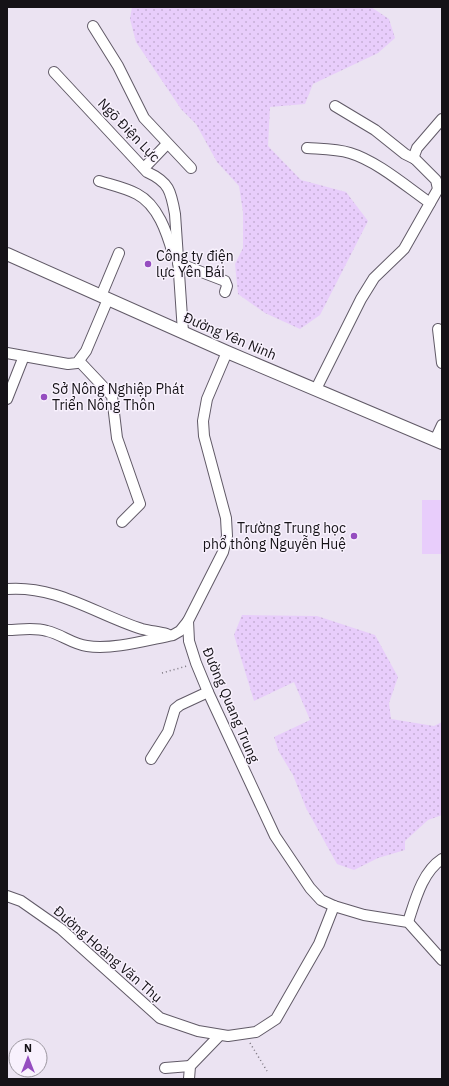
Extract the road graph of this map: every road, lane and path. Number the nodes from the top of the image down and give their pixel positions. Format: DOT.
graph roads {
  1 [pos="93,26"];
  2 [pos="54,72"];
  3 [pos="335,106"];
  4 [pos="442,119"];
  5 [pos="167,144"];
  6 [pos="307,148"];
  7 [pos="415,159"];
  8 [pos="144,168"];
  9 [pos="191,168"];
  10 [pos="99,181"];
  11 [pos="435,200"];
  12 [pos="7,254"];
  13 [pos="119,254"];
  14 [pos="178,263"];
  15 [pos="179,277"];
  16 [pos="225,292"];
  17 [pos="104,298"];
  18 [pos="438,329"];
  19 [pos="183,332"];
  20 [pos="227,352"];
  21 [pos="7,353"];
  22 [pos="24,356"];
  23 [pos="79,361"];
  24 [pos="442,363"];
  25 [pos="316,389"];
  26 [pos="7,399"];
  27 [pos="442,425"];
  28 [pos="439,442"];
  29 [pos="122,522"];
  30 [pos="7,589"];
  31 [pos="188,622"];
  32 [pos="7,630"];
  33 [pos="172,635"];
  34 [pos="196,663"];
  35 [pos="162,673"];
  36 [pos="208,692"];
  37 [pos="150,759"];
  38 [pos="442,859"];
  39 [pos="7,896"];
  40 [pos="334,906"];
  41 [pos="408,922"];
  42 [pos="442,960"];
  43 [pos="245,1035"];
  44 [pos="219,1036"];
  45 [pos="190,1066"];
  46 [pos="165,1068"];
  47 [pos="267,1071"];
  48 [pos="189,1079"];
  1 -- 5 [label="street"];
  2 -- 8 [label="street, Ngõ Điện Lực"];
  3 -- 7 [label="street"];
  4 -- 7 [label="street"];
  5 -- 8 [label="street"];
  5 -- 9 [label="street"];
  6 -- 11 [label="street"];
  7 -- 11 [label="street"];
  8 -- 14 [label="street, Ngõ Điện Lực"];
  10 -- 15 [label="street"];
  11 -- 25 [label="street"];
  12 -- 17 [label="main road, Đường Yên Ninh"];
  13 -- 17 [label="street"];
  14 -- 15 [label="street, Ngõ Điện Lực"];
  14 -- 16 [label="street"];
  15 -- 19 [label="street, Ngõ Điện Lực"];
  17 -- 19 [label="main road, Đường Yên Ninh"];
  17 -- 23 [label="street"];
  18 -- 24 [label="street"];
  19 -- 20 [label="main road, Đường Yên Ninh"];
  20 -- 25 [label="main road, Đường Yên Ninh"];
  20 -- 31 [label="street"];
  21 -- 22 [label="street"];
  22 -- 23 [label="street"];
  22 -- 26 [label="street"];
  23 -- 29 [label="street"];
  25 -- 28 [label="main road, Đường Yên Ninh"];
  27 -- 28 [label="street"];
  30 -- 33 [label="street"];
  31 -- 33 [label="street"];
  31 -- 34 [label="street, Đường Quang Trung"];
  32 -- 33 [label="street"];
  34 -- 35 [label="path"];
  34 -- 36 [label="street, Đường Quang Trung"];
  36 -- 37 [label="street"];
  36 -- 40 [label="street, Đường Quang Trung"];
  38 -- 41 [label="street"];
  39 -- 44 [label="street, Đường Hoàng Văn Thụ"];
  40 -- 41 [label="street, Đường Quang Trung"];
  40 -- 43 [label="street, Đường Hoàng Văn Thụ"];
  41 -- 42 [label="street"];
  43 -- 44 [label="street, Đường Hoàng Văn Thụ"];
  43 -- 47 [label="path"];
  44 -- 45 [label="street"];
  45 -- 46 [label="street"];
  45 -- 48 [label="street"];
}
